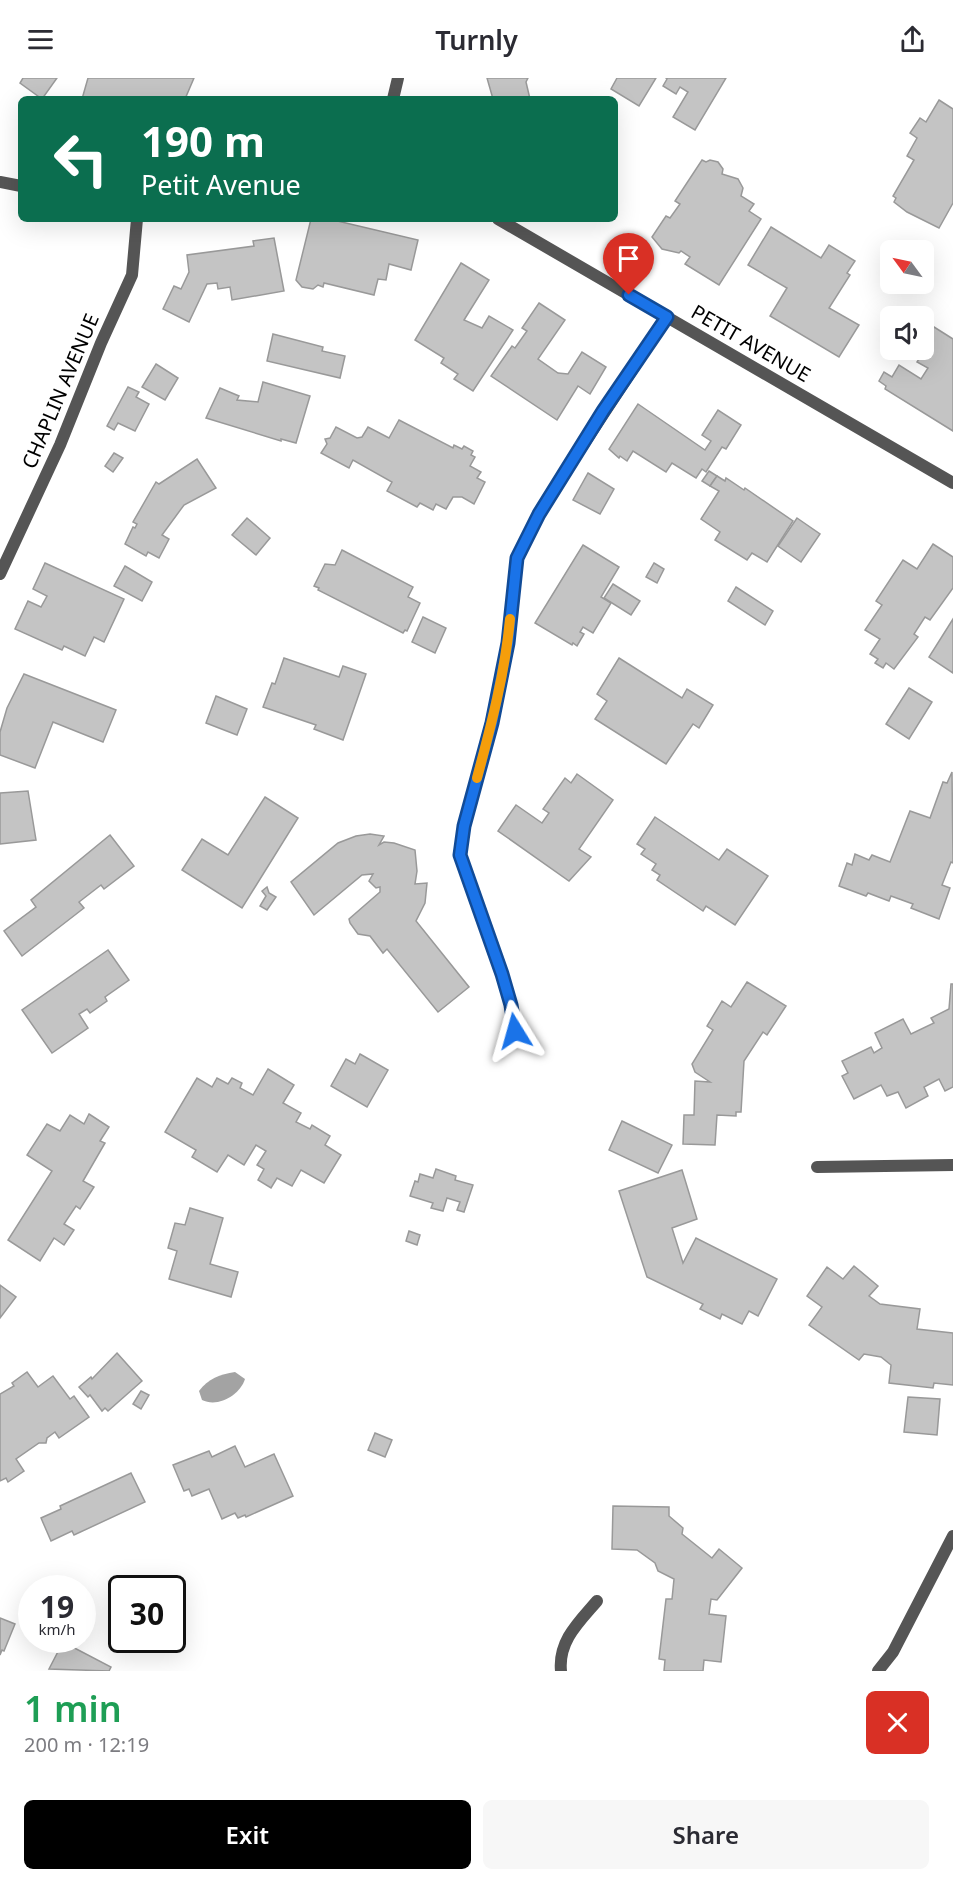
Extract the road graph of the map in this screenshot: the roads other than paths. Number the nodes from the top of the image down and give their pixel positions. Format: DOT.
graph roads {
  1 [pos="398,78"];
  2 [pos="394,96"];
  3 [pos="0,182"];
  4 [pos="18,185"];
  5 [pos="137,222"];
  6 [pos="503,222"];
  7 [pos="667,317"];
  8 [pos="953,483"];
  9 [pos="0,574"];
  10 [pos="515,1031"];
  11 [pos="953,1165"];
  12 [pos="817,1167"];
  13 [pos="953,1536"];
  14 [pos="597,1601"];
  15 [pos="561,1671"];
  16 [pos="878,1671"];
  1 -- 2 [label="street"];
  3 -- 4 [label="street"];
  5 -- 9 [label="street, CHAPLIN AVENUE"];
  6 -- 7 [label="street, PETIT AVENUE"];
  7 -- 8 [label="street, PETIT AVENUE"];
  7 -- 10 [label="street"];
  11 -- 12 [label="street"];
  13 -- 16 [label="street"];
  14 -- 15 [label="street"];
}
